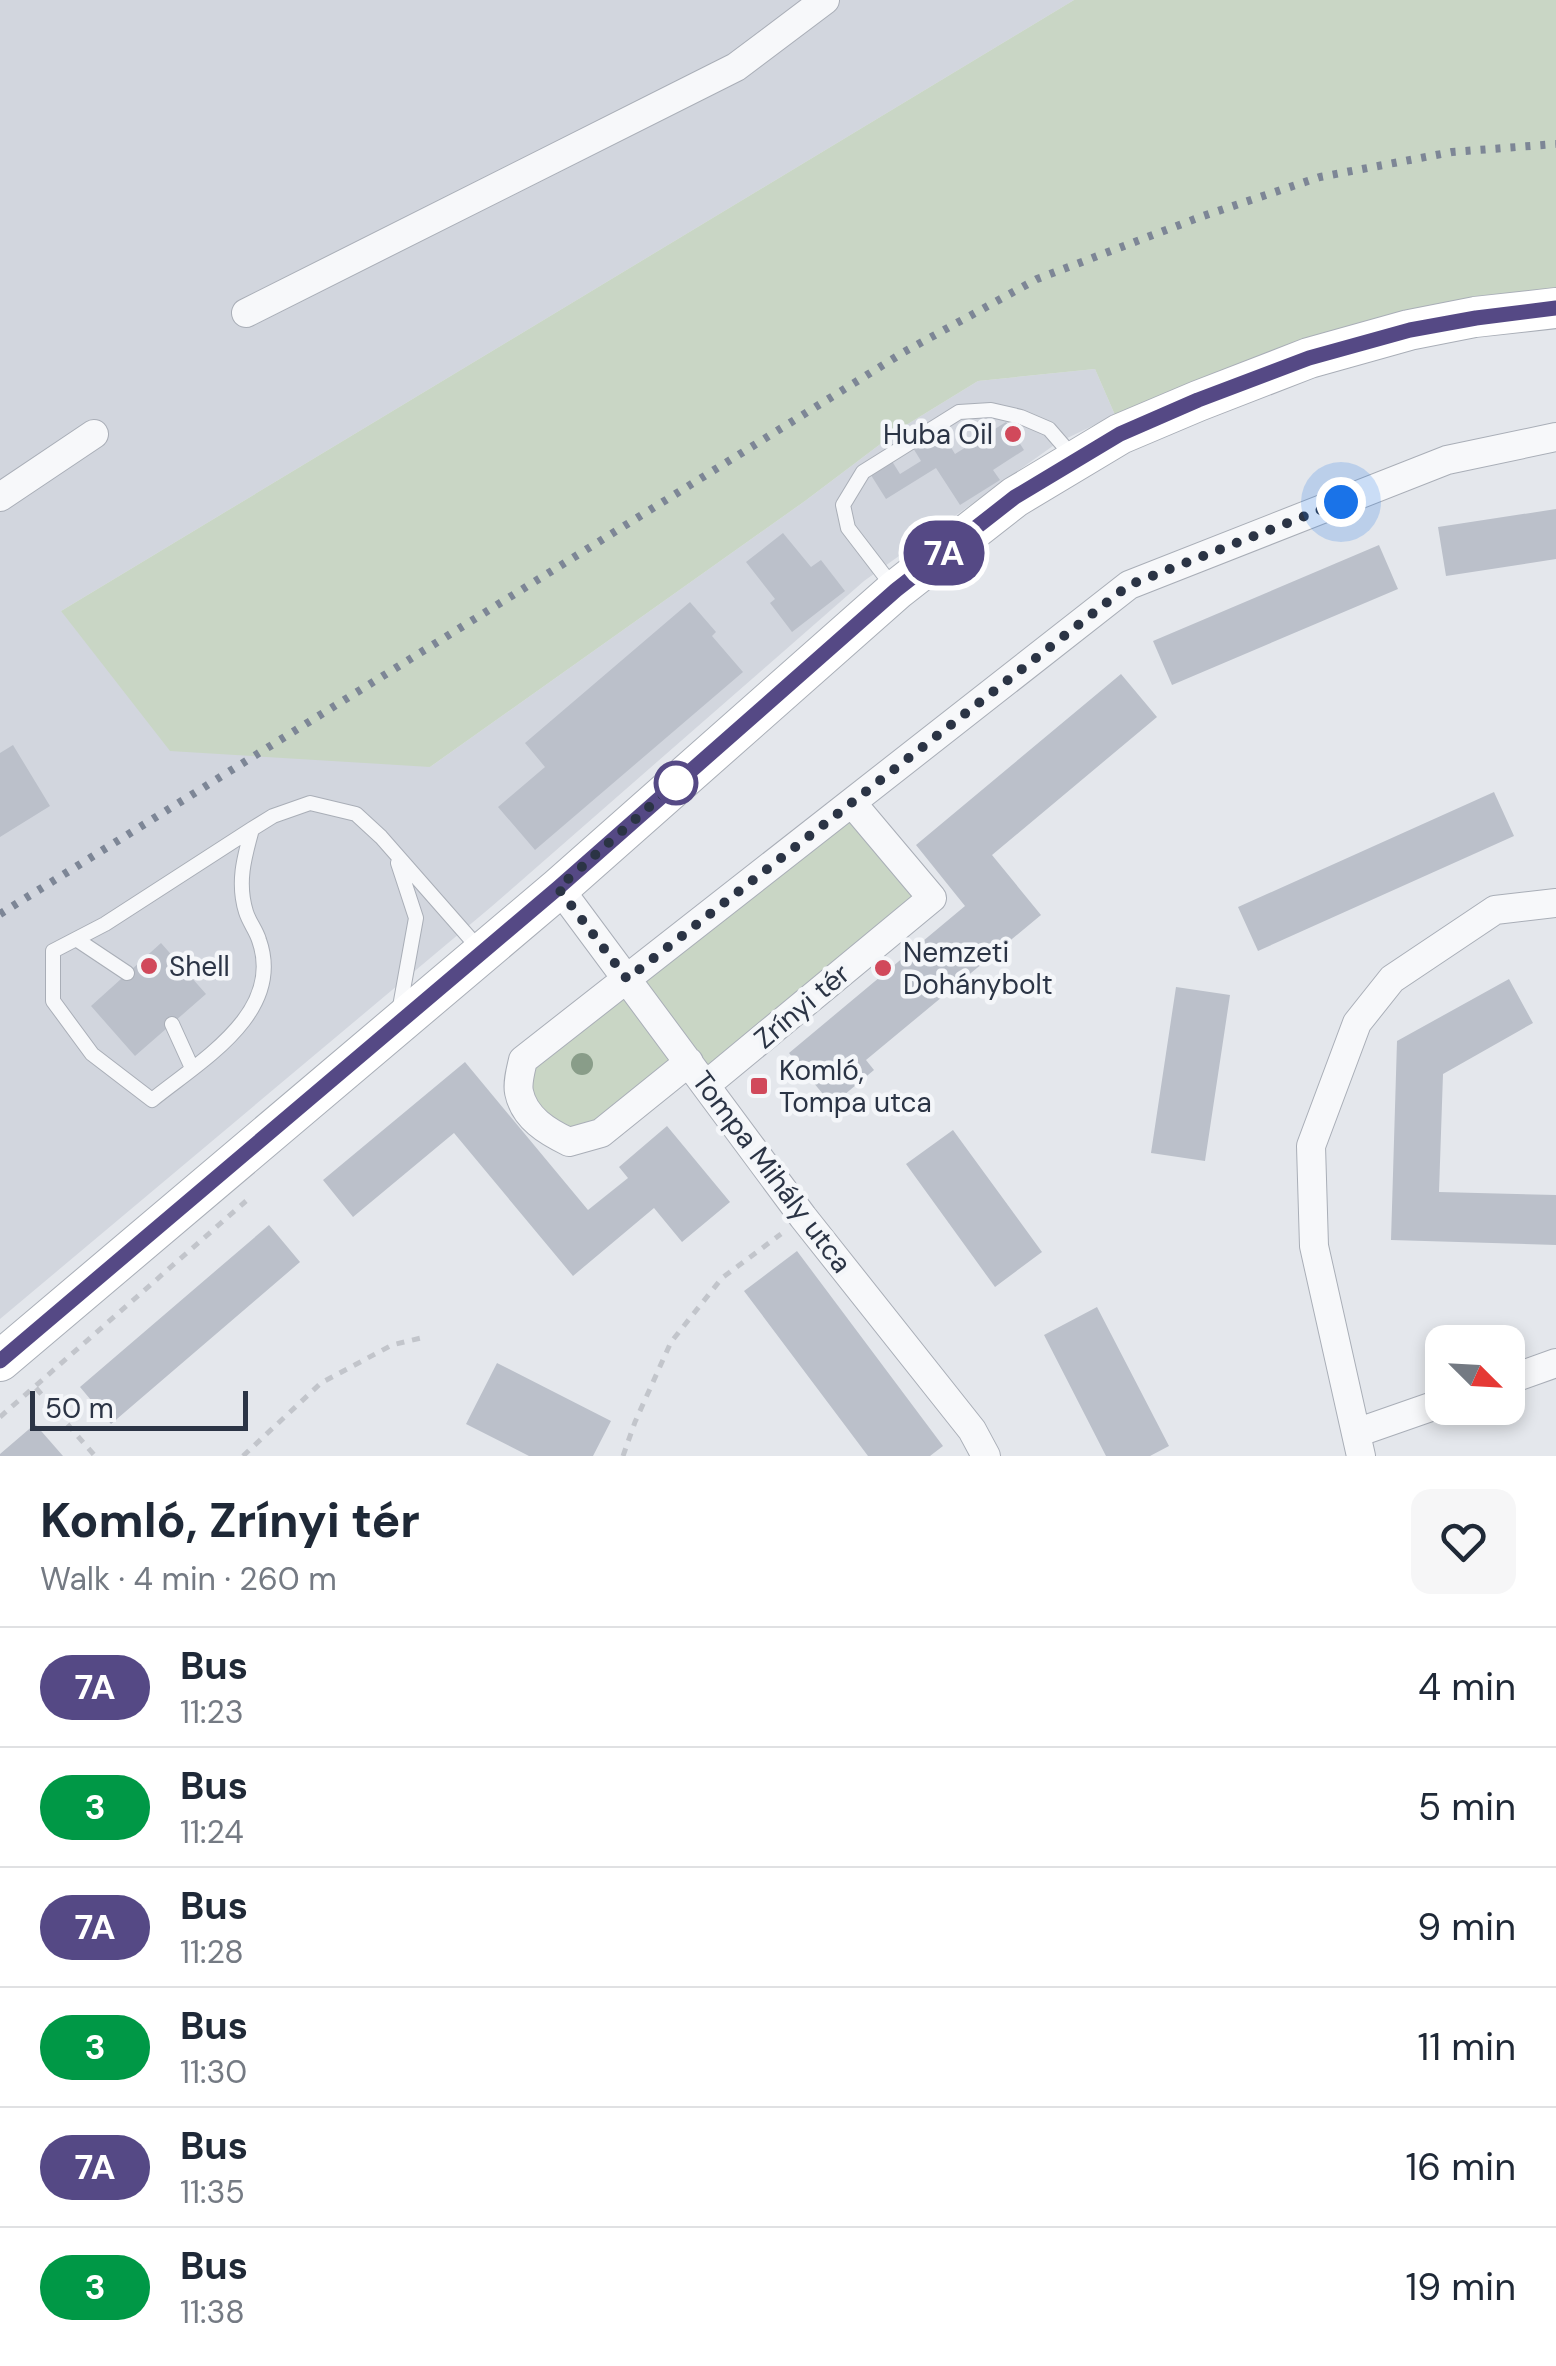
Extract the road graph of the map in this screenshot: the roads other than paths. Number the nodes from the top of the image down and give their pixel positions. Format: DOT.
graph roads {
  1 [pos="825,0"];
  2 [pos="1556,308"];
  3 [pos="246,313"];
  4 [pos="94,434"];
  5 [pos="1556,437"];
  6 [pos="1075,460"];
  7 [pos="0,498"];
  8 [pos="896,590"];
  9 [pos="852,803"];
  10 [pos="252,829"];
  11 [pos="395,853"];
  12 [pos="558,888"];
  13 [pos="1556,903"];
  14 [pos="76,938"];
  15 [pos="483,952"];
  16 [pos="128,973"];
  17 [pos="627,979"];
  18 [pos="172,1024"];
  19 [pos="396,1026"];
  20 [pos="689,1062"];
  21 [pos="192,1068"];
  22 [pos="706,1085"];
  23 [pos="5,1358"];
  24 [pos="1556,1363"];
  25 [pos="1525,1374"];
  26 [pos="1425,1412"];
  27 [pos="1358,1445"];
  28 [pos="986,1456"];
  1 -- 3 [label="street"];
  2 -- 6 [label="main road"];
  4 -- 7 [label="street"];
  5 -- 9 [label="street"];
  6 -- 8 [label="main road"];
  6 -- 8 [label="lane"];
  8 -- 12 [label="main road"];
  9 -- 17 [label="street"];
  9 -- 22 [label="street, Zrínyi tér"];
  10 -- 11 [label="lane"];
  10 -- 14 [label="lane"];
  10 -- 21 [label="lane"];
  11 -- 15 [label="lane"];
  11 -- 19 [label="lane"];
  12 -- 15 [label="main road"];
  12 -- 17 [label="street, Tompa Mihály utca"];
  13 -- 27 [label="street"];
  14 -- 16 [label="lane"];
  14 -- 21 [label="lane"];
  15 -- 19 [label="main road"];
  17 -- 20 [label="street, Tompa Mihály utca"];
  17 -- 20 [label="street"];
  18 -- 21 [label="lane"];
  19 -- 23 [label="main road"];
  20 -- 22 [label="street, Tompa Mihály utca"];
  22 -- 28 [label="street, Tompa Mihály utca"];
  24 -- 25 [label="street"];
  26 -- 27 [label="street"];
}
